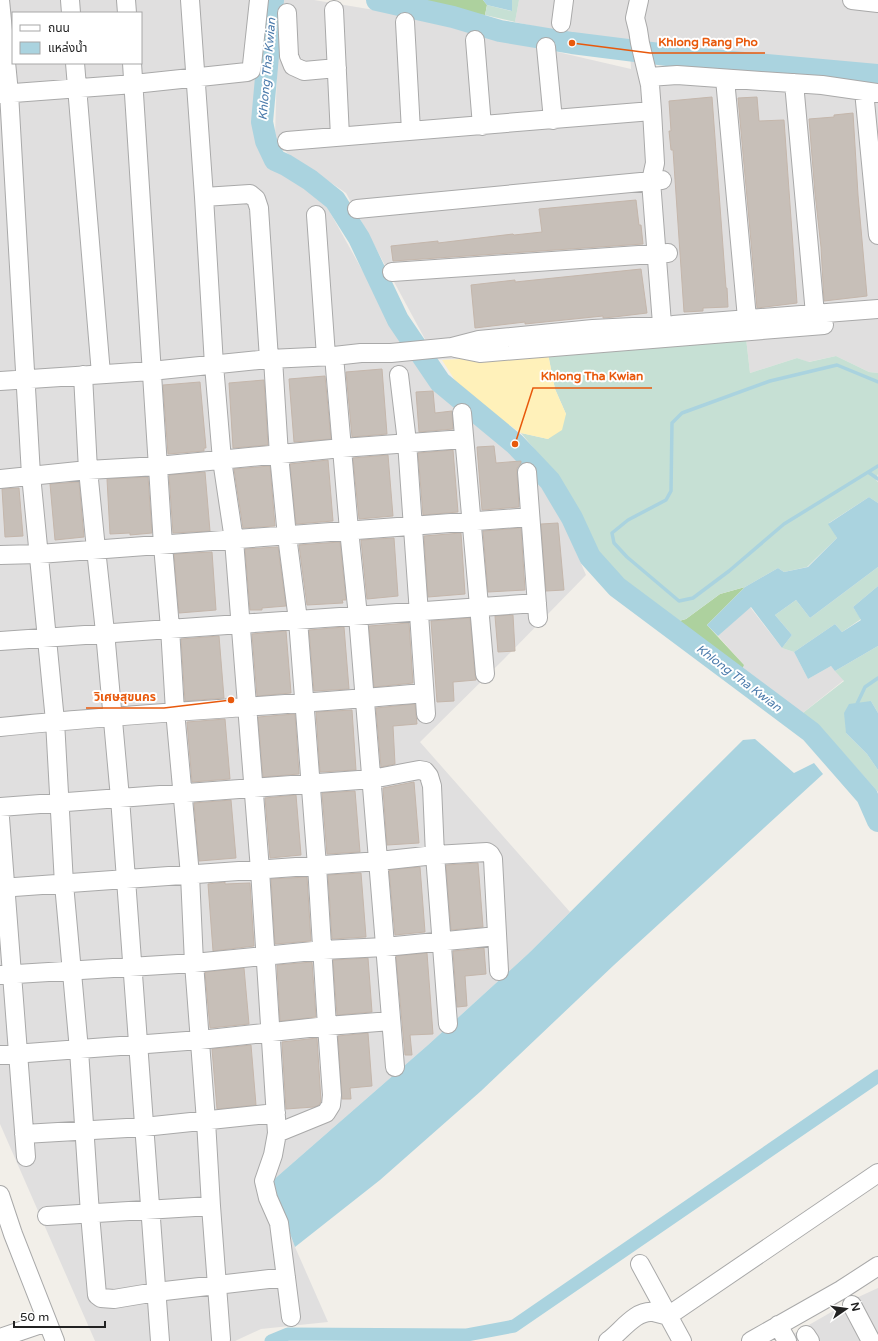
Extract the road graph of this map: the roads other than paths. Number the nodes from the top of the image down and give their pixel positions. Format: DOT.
graph roads {
  1 [pos="0,0"];
  2 [pos="70,0"];
  3 [pos="126,0"];
  4 [pos="190,0"];
  5 [pos="259,0"];
  6 [pos="564,0"];
  7 [pos="638,0"];
  8 [pos="649,0"];
  9 [pos="852,0"];
  10 [pos="878,3"];
  11 [pos="334,10"];
  12 [pos="71,12"];
  13 [pos="127,12"];
  14 [pos="287,13"];
  15 [pos="405,22"];
  16 [pos="562,23"];
  17 [pos="639,37"];
  18 [pos="475,40"];
  19 [pos="546,47"];
  20 [pos="76,64"];
  21 [pos="132,64"];
  22 [pos="337,68"];
  23 [pos="648,74"];
  24 [pos="196,77"];
  25 [pos="725,79"];
  26 [pos="794,83"];
  27 [pos="134,84"];
  28 [pos="78,88"];
  29 [pos="871,92"];
  30 [pos="5,93"];
  31 [pos="652,111"];
  32 [pos="553,120"];
  33 [pos="482,126"];
  34 [pos="411,131"];
  35 [pos="340,137"];
  36 [pos="287,141"];
  37 [pos="657,181"];
  38 [pos="204,197"];
  39 [pos="357,209"];
  40 [pos="316,215"];
  41 [pos="878,235"];
  42 [pos="663,253"];
  43 [pos="392,272"];
  44 [pos="878,309"];
  45 [pos="816,320"];
  46 [pos="878,321"];
  47 [pos="748,325"];
  48 [pos="668,332"];
  49 [pos="330,356"];
  50 [pos="271,359"];
  51 [pos="214,365"];
  52 [pos="151,371"];
  53 [pos="101,374"];
  54 [pos="399,375"];
  55 [pos="83,376"];
  56 [pos="26,380"];
  57 [pos="0,381"];
  58 [pos="462,413"];
  59 [pos="464,439"];
  60 [pos="407,442"];
  61 [pos="342,448"];
  62 [pos="279,455"];
  63 [pos="222,460"];
  64 [pos="158,466"];
  65 [pos="88,470"];
  66 [pos="527,472"];
  67 [pos="31,475"];
  68 [pos="0,479"];
  69 [pos="530,517"];
  70 [pos="471,521"];
  71 [pos="413,526"];
  72 [pos="349,530"];
  73 [pos="287,536"];
  74 [pos="234,540"];
  75 [pos="163,545"];
  76 [pos="96,549"];
  77 [pos="39,554"];
  78 [pos="0,555"];
  79 [pos="479,606"];
  80 [pos="419,612"];
  81 [pos="358,616"];
  82 [pos="298,620"];
  83 [pos="241,624"];
  84 [pos="170,628"];
  85 [pos="105,632"];
  86 [pos="47,638"];
  87 [pos="0,641"];
  88 [pos="485,674"];
  89 [pos="424,693"];
  90 [pos="365,698"];
  91 [pos="304,703"];
  92 [pos="247,706"];
  93 [pos="175,711"];
  94 [pos="426,714"];
  95 [pos="113,717"];
  96 [pos="55,721"];
  97 [pos="0,727"];
  98 [pos="372,779"];
  99 [pos="311,784"];
  100 [pos="254,788"];
  101 [pos="184,793"];
  102 [pos="120,798"];
  103 [pos="60,803"];
  104 [pos="0,807"];
  105 [pos="0,818"];
  106 [pos="435,855"];
  107 [pos="379,861"];
  108 [pos="318,866"];
  109 [pos="260,870"];
  110 [pos="190,874"];
  111 [pos="126,879"];
  112 [pos="64,884"];
  113 [pos="3,888"];
  114 [pos="497,936"];
  115 [pos="443,940"];
  116 [pos="385,947"];
  117 [pos="323,950"];
  118 [pos="265,956"];
  119 [pos="194,963"];
  120 [pos="132,966"];
  121 [pos="72,970"];
  122 [pos="499,971"];
  123 [pos="6,975"];
  124 [pos="392,1022"];
  125 [pos="448,1024"];
  126 [pos="327,1026"];
  127 [pos="270,1032"];
  128 [pos="200,1040"];
  129 [pos="138,1046"];
  130 [pos="79,1050"];
  131 [pos="18,1054"];
  132 [pos="0,1055"];
  133 [pos="395,1066"];
  134 [pos="276,1113"];
  135 [pos="206,1120"];
  136 [pos="144,1127"];
  137 [pos="84,1132"];
  138 [pos="276,1133"];
  139 [pos="24,1134"];
  140 [pos="26,1157"];
  141 [pos="878,1173"];
  142 [pos="0,1195"];
  143 [pos="211,1206"];
  144 [pos="150,1210"];
  145 [pos="90,1214"];
  146 [pos="47,1216"];
  147 [pos="7,1237"];
  148 [pos="640,1264"];
  149 [pos="878,1266"];
  150 [pos="286,1277"];
  151 [pos="217,1286"];
  152 [pos="156,1292"];
  153 [pos="852,1305"];
  154 [pos="668,1316"];
  155 [pos="291,1318"];
  156 [pos="47,1322"];
  157 [pos="778,1325"];
  158 [pos="0,1338"];
  159 [pos="221,1339"];
  160 [pos="759,1339"];
  161 [pos="55,1341"];
  162 [pos="160,1341"];
  163 [pos="608,1341"];
  164 [pos="682,1341"];
  165 [pos="787,1341"];
  166 [pos="871,1341"];
  1 -- 30 [label="street"];
  2 -- 12 [label="street"];
  3 -- 13 [label="street"];
  4 -- 24 [label="street"];
  5 -- 24 [label="street"];
  6 -- 16 [label="street"];
  7 -- 17 [label="street"];
  8 -- 17 [label="street"];
  9 -- 10 [label="street"];
  11 -- 22 [label="street"];
  14 -- 22 [label="street"];
  15 -- 34 [label="street"];
  17 -- 23 [label="street"];
  18 -- 33 [label="street"];
  19 -- 32 [label="street"];
  20 -- 28 [label="street"];
  21 -- 27 [label="street"];
  22 -- 35 [label="street"];
  23 -- 25 [label="street"];
  23 -- 31 [label="street"];
  24 -- 27 [label="street"];
  24 -- 38 [label="street"];
  25 -- 26 [label="street"];
  25 -- 47 [label="street"];
  26 -- 29 [label="street"];
  26 -- 45 [label="street"];
  27 -- 28 [label="street"];
  27 -- 52 [label="street"];
  28 -- 30 [label="street"];
  28 -- 53 [label="street"];
  29 -- 41 [label="street"];
  30 -- 56 [label="street"];
  31 -- 32 [label="street"];
  31 -- 37 [label="street"];
  32 -- 33 [label="street"];
  33 -- 34 [label="street"];
  34 -- 35 [label="street"];
  35 -- 36 [label="street"];
  37 -- 39 [label="street"];
  37 -- 42 [label="street"];
  38 -- 50 [label="street"];
  38 -- 51 [label="street"];
  40 -- 49 [label="street"];
  42 -- 43 [label="street"];
  42 -- 48 [label="street"];
  44 -- 45 [label="street"];
  45 -- 46 [label="street"];
  45 -- 47 [label="street"];
  47 -- 48 [label="street"];
  48 -- 49 [label="street"];
  49 -- 50 [label="street"];
  49 -- 61 [label="street"];
  50 -- 51 [label="street"];
  50 -- 62 [label="street"];
  51 -- 52 [label="street"];
  51 -- 63 [label="street"];
  52 -- 53 [label="street"];
  52 -- 64 [label="street"];
  53 -- 55 [label="street"];
  54 -- 60 [label="street"];
  55 -- 56 [label="street"];
  55 -- 65 [label="street"];
  56 -- 57 [label="street"];
  56 -- 67 [label="street"];
  58 -- 59 [label="street"];
  59 -- 60 [label="street"];
  59 -- 70 [label="street"];
  60 -- 61 [label="street"];
  60 -- 71 [label="street"];
  61 -- 62 [label="street"];
  61 -- 72 [label="street"];
  62 -- 63 [label="street"];
  62 -- 73 [label="street"];
  63 -- 64 [label="street"];
  63 -- 74 [label="street"];
  64 -- 65 [label="street"];
  64 -- 75 [label="street"];
  65 -- 67 [label="street"];
  65 -- 76 [label="street"];
  66 -- 69 [label="street"];
  67 -- 68 [label="street"];
  67 -- 77 [label="street"];
  69 -- 70 [label="street"];
  69 -- 79 [label="street"];
  70 -- 71 [label="street"];
  70 -- 79 [label="street"];
  71 -- 72 [label="street"];
  71 -- 80 [label="street"];
  72 -- 73 [label="street"];
  72 -- 81 [label="street"];
  73 -- 74 [label="street"];
  73 -- 82 [label="street"];
  74 -- 75 [label="street"];
  74 -- 83 [label="street"];
  75 -- 76 [label="street"];
  75 -- 84 [label="street"];
  76 -- 77 [label="street"];
  76 -- 85 [label="street"];
  77 -- 78 [label="street"];
  77 -- 86 [label="street"];
  79 -- 80 [label="street"];
  79 -- 88 [label="street"];
  80 -- 81 [label="street"];
  80 -- 89 [label="street"];
  81 -- 82 [label="street"];
  81 -- 90 [label="street"];
  82 -- 83 [label="street"];
  82 -- 91 [label="street"];
  83 -- 84 [label="street"];
  83 -- 92 [label="street"];
  84 -- 85 [label="street"];
  84 -- 93 [label="street"];
  85 -- 86 [label="street"];
  85 -- 95 [label="street"];
  86 -- 87 [label="street"];
  86 -- 96 [label="street"];
  89 -- 90 [label="street"];
  89 -- 94 [label="street"];
  90 -- 91 [label="street"];
  90 -- 98 [label="street"];
  91 -- 92 [label="street"];
  91 -- 99 [label="street"];
  92 -- 93 [label="street"];
  92 -- 100 [label="street"];
  93 -- 95 [label="street"];
  93 -- 101 [label="street"];
  95 -- 96 [label="street"];
  95 -- 102 [label="street"];
  96 -- 97 [label="street"];
  96 -- 103 [label="street"];
  98 -- 99 [label="street"];
  98 -- 106 [label="street"];
  98 -- 107 [label="street"];
  99 -- 100 [label="street"];
  99 -- 108 [label="street"];
  100 -- 101 [label="street"];
  100 -- 109 [label="street"];
  101 -- 102 [label="street"];
  101 -- 110 [label="street"];
  102 -- 103 [label="street"];
  102 -- 111 [label="street"];
  103 -- 104 [label="street"];
  103 -- 112 [label="street"];
  105 -- 113 [label="street"];
  106 -- 107 [label="street"];
  106 -- 114 [label="street"];
  106 -- 115 [label="street"];
  107 -- 108 [label="street"];
  107 -- 116 [label="street"];
  108 -- 109 [label="street"];
  108 -- 117 [label="street"];
  109 -- 110 [label="street"];
  109 -- 118 [label="street"];
  110 -- 111 [label="street"];
  110 -- 119 [label="street"];
  111 -- 112 [label="street"];
  111 -- 120 [label="street"];
  112 -- 113 [label="street"];
  112 -- 121 [label="street"];
  113 -- 123 [label="street"];
  114 -- 115 [label="street"];
  114 -- 122 [label="street"];
  115 -- 116 [label="street"];
  115 -- 125 [label="street"];
  116 -- 117 [label="street"];
  116 -- 124 [label="street"];
  117 -- 118 [label="street"];
  117 -- 126 [label="street"];
  118 -- 119 [label="street"];
  118 -- 127 [label="street"];
  119 -- 120 [label="street"];
  119 -- 128 [label="street"];
  120 -- 121 [label="street"];
  120 -- 129 [label="street"];
  121 -- 123 [label="street"];
  121 -- 130 [label="street"];
  123 -- 131 [label="street"];
  124 -- 126 [label="street"];
  124 -- 133 [label="street"];
  126 -- 127 [label="street"];
  126 -- 138 [label="street"];
  127 -- 128 [label="street"];
  127 -- 134 [label="street"];
  128 -- 129 [label="street"];
  128 -- 135 [label="street"];
  129 -- 130 [label="street"];
  129 -- 136 [label="street"];
  130 -- 131 [label="street"];
  130 -- 137 [label="street"];
  131 -- 132 [label="street"];
  131 -- 139 [label="street"];
  134 -- 135 [label="street"];
  134 -- 138 [label="street"];
  135 -- 136 [label="street"];
  135 -- 143 [label="street"];
  136 -- 137 [label="street"];
  136 -- 144 [label="street"];
  137 -- 139 [label="street"];
  137 -- 145 [label="street"];
  138 -- 150 [label="street"];
  139 -- 140 [label="street"];
  141 -- 154 [label="street"];
  142 -- 147 [label="street"];
  143 -- 144 [label="street"];
  143 -- 151 [label="street"];
  144 -- 145 [label="street"];
  144 -- 152 [label="street"];
  145 -- 146 [label="street"];
  145 -- 152 [label="street"];
  147 -- 156 [label="street"];
  148 -- 154 [label="street"];
  149 -- 157 [label="street"];
  150 -- 151 [label="street"];
  150 -- 155 [label="street"];
  151 -- 152 [label="street"];
  151 -- 159 [label="street"];
  152 -- 162 [label="street"];
  153 -- 166 [label="street"];
  154 -- 163 [label="street"];
  154 -- 164 [label="street"];
  156 -- 158 [label="street"];
  156 -- 161 [label="street"];
  157 -- 160 [label="street"];
  157 -- 165 [label="street"];
}
